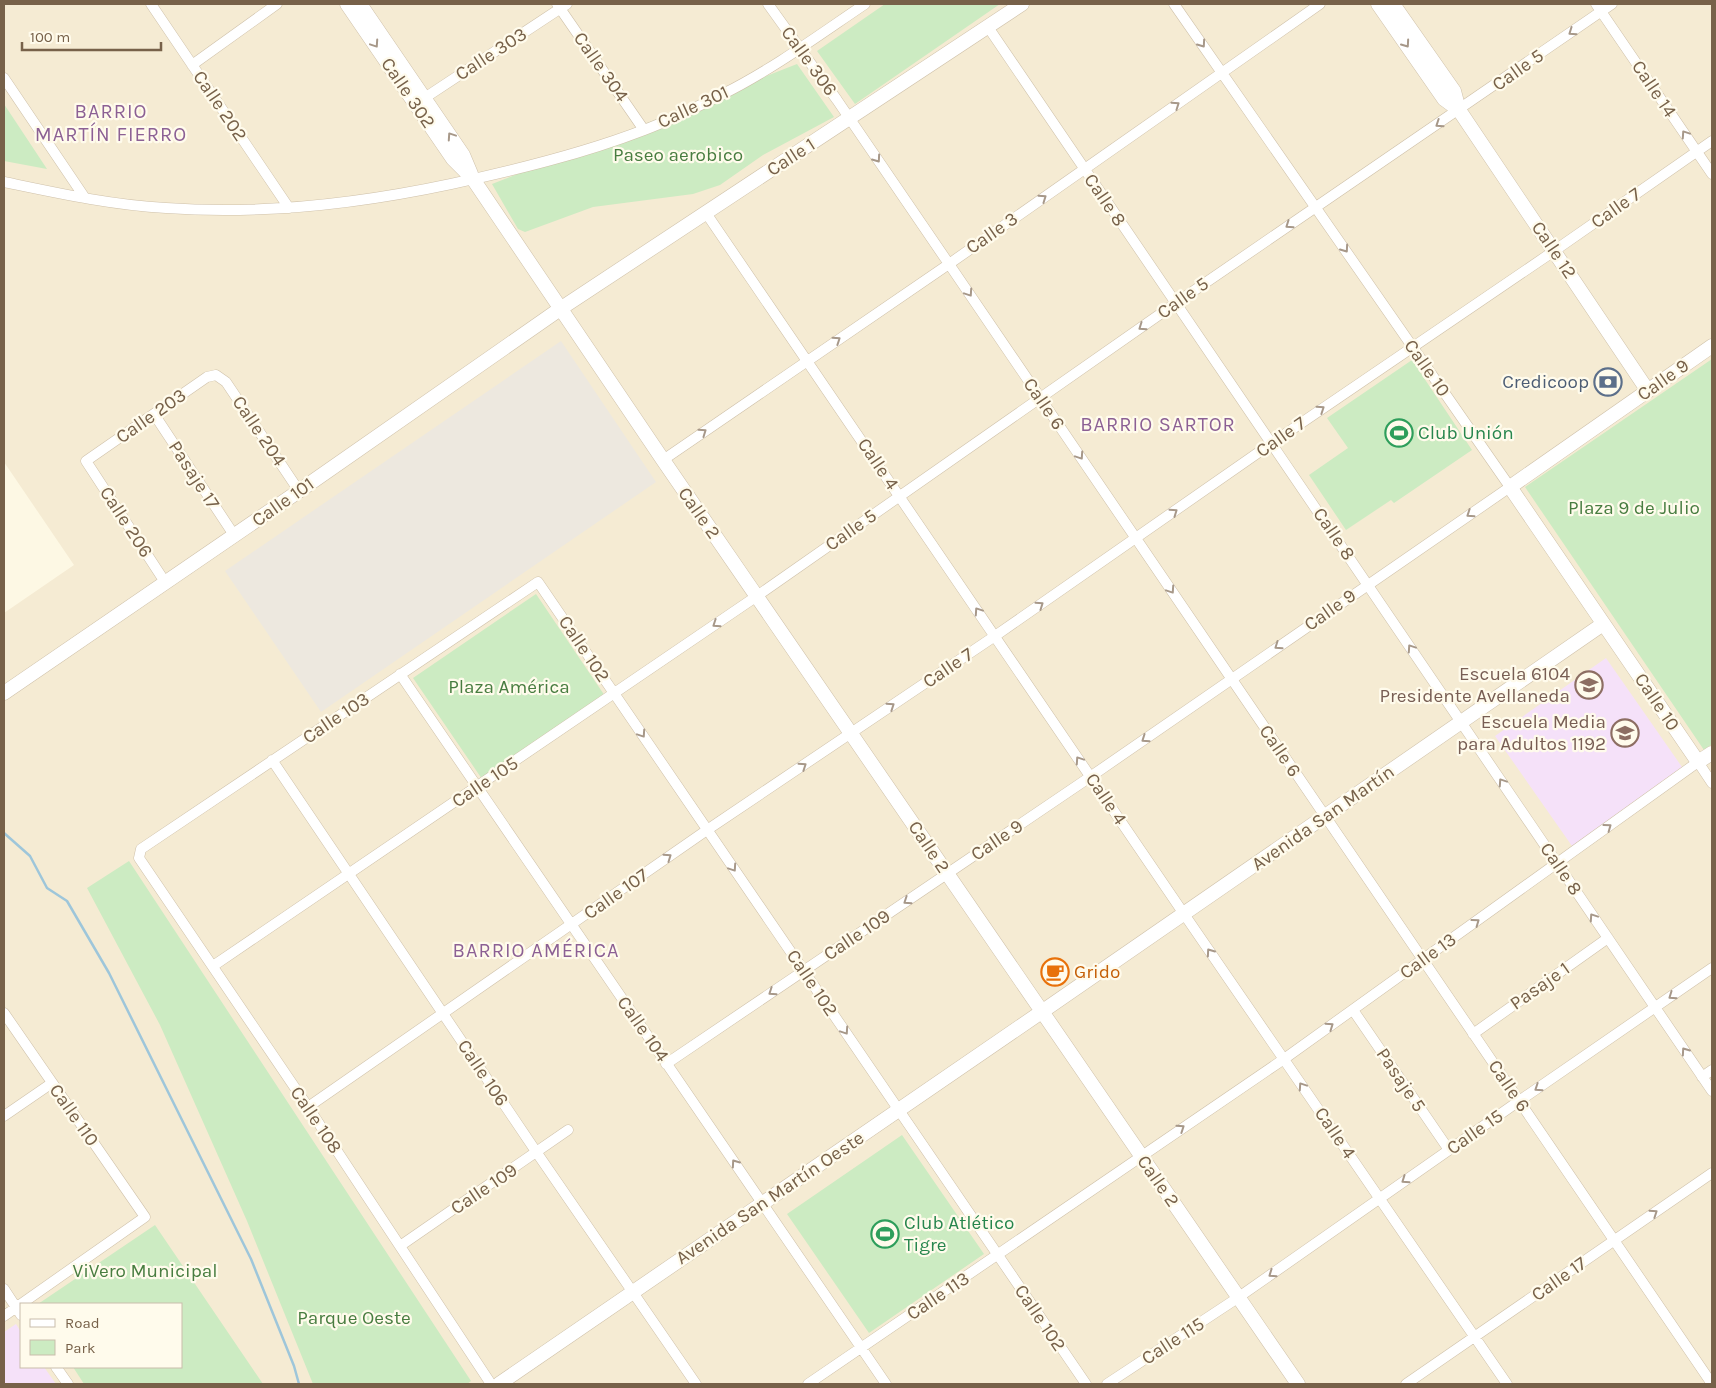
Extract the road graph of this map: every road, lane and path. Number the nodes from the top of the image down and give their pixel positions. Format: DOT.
graph roads {
  1 [pos="151,4"];
  2 [pos="277,4"];
  3 [pos="347,4"];
  4 [pos="360,4"];
  5 [pos="768,4"];
  6 [pos="865,4"];
  7 [pos="1022,4"];
  8 [pos="1174,4"];
  9 [pos="1320,4"];
  10 [pos="1378,4"];
  11 [pos="1393,4"];
  12 [pos="1612,4"];
  13 [pos="562,5"];
  14 [pos="1599,8"];
  15 [pos="988,27"];
  16 [pos="800,49"];
  17 [pos="192,65"];
  18 [pos="1222,72"];
  19 [pos="4,78"];
  20 [pos="420,101"];
  21 [pos="1459,110"];
  22 [pos="849,119"];
  23 [pos="644,130"];
  24 [pos="1712,141"];
  25 [pos="1697,152"];
  26 [pos="1084,169"];
  27 [pos="1712,174"];
  28 [pos="473,179"];
  29 [pos="4,182"];
  30 [pos="85,198"];
  31 [pos="1315,207"];
  32 [pos="289,208"];
  33 [pos="706,213"];
  34 [pos="1554,251"];
  35 [pos="949,264"];
  36 [pos="1176,303"];
  37 [pos="560,309"];
  38 [pos="1712,346"];
  39 [pos="1413,347"];
  40 [pos="807,360"];
  41 [pos="216,375"];
  42 [pos="1648,391"];
  43 [pos="1041,399"];
  44 [pos="154,414"];
  45 [pos="1272,443"];
  46 [pos="663,460"];
  47 [pos="86,461"];
  48 [pos="1510,486"];
  49 [pos="299,491"];
  50 [pos="900,496"];
  51 [pos="234,535"];
  52 [pos="1136,539"];
  53 [pos="165,582"];
  54 [pos="538,582"];
  55 [pos="1368,584"];
  56 [pos="757,596"];
  57 [pos="1603,624"];
  58 [pos="996,636"];
  59 [pos="400,674"];
  60 [pos="1231,678"];
  61 [pos="4,693"];
  62 [pos="614,694"];
  63 [pos="1461,722"];
  64 [pos="851,734"];
  65 [pos="1712,753"];
  66 [pos="272,760"];
  67 [pos="1698,762"];
  68 [pos="1090,777"];
  69 [pos="1712,783"];
  70 [pos="477,787"];
  71 [pos="1325,816"];
  72 [pos="707,830"];
  73 [pos="139,858"];
  74 [pos="1557,864"];
  75 [pos="348,873"];
  76 [pos="948,874"];
  77 [pos="1184,914"];
  78 [pos="570,925"];
  79 [pos="1608,938"];
  80 [pos="1423,960"];
  81 [pos="212,966"];
  82 [pos="1712,968"];
  83 [pos="804,971"];
  84 [pos="1655,1008"];
  85 [pos="1353,1010"];
  86 [pos="1042,1012"];
  87 [pos="4,1013"];
  88 [pos="443,1014"];
  89 [pos="1473,1034"];
  90 [pos="1284,1059"];
  91 [pos="666,1064"];
  92 [pos="1712,1070"];
  93 [pos="1702,1077"];
  94 [pos="52,1083"];
  95 [pos="1712,1091"];
  96 [pos="1519,1101"];
  97 [pos="308,1107"];
  98 [pos="900,1110"];
  99 [pos="4,1116"];
  100 [pos="568,1130"];
  101 [pos="1449,1150"];
  102 [pos="537,1153"];
  103 [pos="1141,1155"];
  104 [pos="1712,1173"];
  105 [pos="1379,1198"];
  106 [pos="762,1204"];
  107 [pos="1614,1240"];
  108 [pos="400,1246"];
  109 [pos="998,1254"];
  110 [pos="4,1290"];
  111 [pos="634,1292"];
  112 [pos="1238,1298"];
  113 [pos="30,1303"];
  114 [pos="19,1311"];
  115 [pos="4,1316"];
  116 [pos="1474,1337"];
  117 [pos="861,1348"];
  118 [pos="57,1368"];
  119 [pos="1710,1379"];
  120 [pos="68,1384"];
  121 [pos="491,1384"];
  122 [pos="499,1384"];
  123 [pos="696,1384"];
  124 [pos="808,1384"];
  125 [pos="886,1384"];
  126 [pos="1086,1384"];
  127 [pos="1107,1384"];
  128 [pos="1298,1384"];
  129 [pos="1408,1384"];
  130 [pos="1507,1384"];
  131 [pos="1698,1384"];
  1 -- 17 [label="street, Calle 202"];
  2 -- 17 [label="street"];
  3 -- 20 [label="street, Calle 302, one-way"];
  4 -- 20 [label="street, Calle 302"];
  5 -- 16 [label="street, Calle 306"];
  6 -- 16 [label="street, Calle 301"];
  7 -- 15 [label="street, Calle 1"];
  8 -- 18 [label="street, Calle 10, one-way"];
  9 -- 18 [label="street, Calle 3"];
  10 -- 21 [label="street, Calle 12, one-way"];
  11 -- 21 [label="street, Calle 12"];
  12 -- 14 [label="street, Calle 5"];
  13 -- 20 [label="street, Calle 303"];
  13 -- 23 [label="street, Calle 304"];
  14 -- 21 [label="street, Calle 5, one-way"];
  25 -- 14 [label="street, Calle 14, one-way"];
  15 -- 22 [label="street, Calle 1"];
  15 -- 26 [label="street, Calle 8"];
  16 -- 22 [label="street, Calle 306"];
  16 -- 23 [label="street, Calle 301"];
  17 -- 32 [label="street, Calle 202"];
  26 -- 18 [label="street, Calle 3, one-way"];
  18 -- 31 [label="street, Calle 10"];
  19 -- 30 [label="street"];
  20 -- 28 [label="street, Calle 302"];
  21 -- 31 [label="street, Calle 5, one-way"];
  21 -- 34 [label="street, Calle 12"];
  22 -- 33 [label="street, Calle 1"];
  22 -- 35 [label="street, Calle 6, one-way"];
  23 -- 28 [label="street, Calle 301"];
  24 -- 25 [label="street, Calle 7"];
  25 -- 27 [label="street, Calle 14"];
  25 -- 34 [label="street, Calle 7"];
  35 -- 26 [label="street, Calle 3, one-way"];
  26 -- 36 [label="street, Calle 8"];
  28 -- 32 [label="street, Calle 301"];
  28 -- 37 [label="street, Calle 302"];
  29 -- 30 [label="street, Calle 301"];
  30 -- 32 [label="street, Calle 301"];
  31 -- 36 [label="street, Calle 5, one-way"];
  31 -- 39 [label="street, Calle 10, one-way"];
  33 -- 37 [label="street, Calle 1"];
  33 -- 40 [label="street, Calle 4"];
  34 -- 39 [label="street, Calle 7"];
  34 -- 42 [label="street, Calle 12"];
  40 -- 35 [label="street, Calle 3, one-way"];
  35 -- 43 [label="street, Calle 6, one-way"];
  36 -- 43 [label="street, Calle 5, one-way"];
  36 -- 45 [label="street, Calle 8"];
  37 -- 46 [label="street, Calle 2"];
  37 -- 49 [label="street, Calle 101"];
  38 -- 42 [label="street, Calle 9"];
  45 -- 39 [label="street, Calle 7, one-way"];
  39 -- 48 [label="street, Calle 10"];
  46 -- 40 [label="street, Calle 3, one-way"];
  40 -- 50 [label="street, Calle 4"];
  41 -- 44 [label="street, Calle 203"];
  41 -- 49 [label="street, Calle 204"];
  42 -- 48 [label="street, Calle 9"];
  43 -- 50 [label="street, Calle 5"];
  43 -- 52 [label="street, Calle 6, one-way"];
  44 -- 47 [label="street, Calle 203"];
  44 -- 51 [label="street, Pasaje 17"];
  52 -- 45 [label="street, Calle 7, one-way"];
  45 -- 55 [label="street, Calle 8"];
  46 -- 56 [label="street, Calle 2"];
  47 -- 53 [label="street, Calle 206"];
  48 -- 55 [label="street, Calle 9, one-way"];
  48 -- 57 [label="street, Calle 10"];
  49 -- 51 [label="street, Calle 101"];
  50 -- 56 [label="street, Calle 5"];
  58 -- 50 [label="street, Calle 4, one-way"];
  51 -- 53 [label="street, Calle 101"];
  58 -- 52 [label="street, Calle 7, one-way"];
  52 -- 60 [label="street, Calle 6, one-way"];
  53 -- 61 [label="street, Calle 101"];
  54 -- 59 [label="street, Calle 103"];
  54 -- 62 [label="street, Calle 102"];
  55 -- 60 [label="street, Calle 9, one-way"];
  63 -- 55 [label="street, Calle 8, one-way"];
  56 -- 62 [label="street, Calle 105, one-way"];
  56 -- 64 [label="street, Calle 2"];
  57 -- 63 [label="street, Avenida San Martín"];
  57 -- 67 [label="street, Calle 10"];
  64 -- 58 [label="street, Calle 7, one-way"];
  68 -- 58 [label="street, Calle 4, one-way"];
  59 -- 66 [label="street, Calle 103"];
  59 -- 70 [label="street, Calle 104"];
  60 -- 68 [label="street, Calle 9, one-way"];
  60 -- 71 [label="street, Calle 6"];
  62 -- 70 [label="street, Calle 105"];
  62 -- 72 [label="street, Calle 102, one-way"];
  63 -- 71 [label="street, Avenida San Martín"];
  74 -- 63 [label="street, Calle 8, one-way"];
  72 -- 64 [label="street, Calle 107, one-way"];
  64 -- 76 [label="street, Calle 2"];
  65 -- 67 [label="street, Calle 13"];
  66 -- 73 [label="street, Calle 103"];
  66 -- 75 [label="street, Calle 106"];
  67 -- 69 [label="street, Calle 10"];
  74 -- 67 [label="street, Calle 13, one-way"];
  68 -- 76 [label="street, Calle 9"];
  68 -- 77 [label="street, Calle 4"];
  70 -- 75 [label="street, Calle 105"];
  70 -- 78 [label="street, Calle 104"];
  71 -- 77 [label="street, Avenida San Martín"];
  71 -- 80 [label="street, Calle 6"];
  78 -- 72 [label="street, Calle 107, one-way"];
  72 -- 83 [label="street, Calle 102, one-way"];
  73 -- 81 [label="street, Calle 108"];
  79 -- 74 [label="street, Calle 8, one-way"];
  80 -- 74 [label="street, Calle 13, one-way"];
  75 -- 81 [label="street, Calle 105"];
  75 -- 88 [label="street, Calle 106"];
  76 -- 83 [label="street, Calle 109, one-way"];
  76 -- 86 [label="street, Calle 2"];
  77 -- 86 [label="street, Avenida San Martín"];
  90 -- 77 [label="street, Calle 4, one-way"];
  78 -- 88 [label="street, Calle 107"];
  78 -- 91 [label="street, Calle 104"];
  79 -- 84 [label="street, Calle 8"];
  79 -- 89 [label="street, Pasaje 1"];
  80 -- 85 [label="street, Calle 13"];
  80 -- 89 [label="street, Calle 6"];
  81 -- 97 [label="street, Calle 108"];
  82 -- 84 [label="street, Calle 15, one-way"];
  83 -- 91 [label="street, Calle 109, one-way"];
  83 -- 98 [label="street, Calle 102, one-way"];
  93 -- 84 [label="street, Calle 8, one-way"];
  84 -- 96 [label="street, Calle 15, one-way"];
  90 -- 85 [label="street, Calle 13, one-way"];
  85 -- 101 [label="street, Pasaje 5"];
  86 -- 98 [label="street, Avenida San Martín Oeste"];
  86 -- 103 [label="street, Calle 2"];
  87 -- 94 [label="street, Calle 110"];
  88 -- 97 [label="street, Calle 107"];
  88 -- 102 [label="street, Calle 106"];
  89 -- 96 [label="street, Calle 6"];
  103 -- 90 [label="street, Calle 13, one-way"];
  105 -- 90 [label="street, Calle 4, one-way"];
  106 -- 91 [label="street, Calle 104, one-way"];
  92 -- 93 [label="street"];
  93 -- 95 [label="street, Calle 8"];
  94 -- 99 [label="street"];
  94 -- 113 [label="street, Calle 110"];
  96 -- 101 [label="street, Calle 15"];
  96 -- 107 [label="street, Calle 6"];
  97 -- 108 [label="street, Calle 108"];
  98 -- 106 [label="street, Avenida San Martín Oeste"];
  98 -- 109 [label="street, Calle 102"];
  100 -- 102 [label="street, Calle 109"];
  101 -- 105 [label="street, Calle 15, one-way"];
  102 -- 108 [label="street, Calle 109"];
  102 -- 111 [label="street, Calle 106"];
  103 -- 109 [label="street, Calle 113"];
  103 -- 112 [label="street, Calle 2"];
  107 -- 104 [label="street, Calle 17, one-way"];
  105 -- 112 [label="street, Calle 15, one-way"];
  105 -- 116 [label="street, Calle 4"];
  106 -- 111 [label="street, Avenida San Martín Oeste"];
  106 -- 117 [label="street, Calle 104"];
  107 -- 116 [label="street, Calle 17"];
  107 -- 119 [label="street, Calle 6"];
  108 -- 121 [label="street, Calle 108"];
  109 -- 117 [label="street, Calle 113"];
  109 -- 126 [label="street, Calle 102"];
  110 -- 114 [label="street"];
  111 -- 122 [label="street, Avenida San Martín Oeste"];
  111 -- 123 [label="street, Calle 106"];
  112 -- 127 [label="street, Calle 115"];
  112 -- 128 [label="street, Calle 2"];
  114 -- 115 [label="street"];
  116 -- 129 [label="street, Calle 17"];
  116 -- 130 [label="street, Calle 4"];
  117 -- 124 [label="street, Calle 113"];
  117 -- 125 [label="street, Calle 104"];
  118 -- 120 [label="street"];
  119 -- 131 [label="street"];
}
